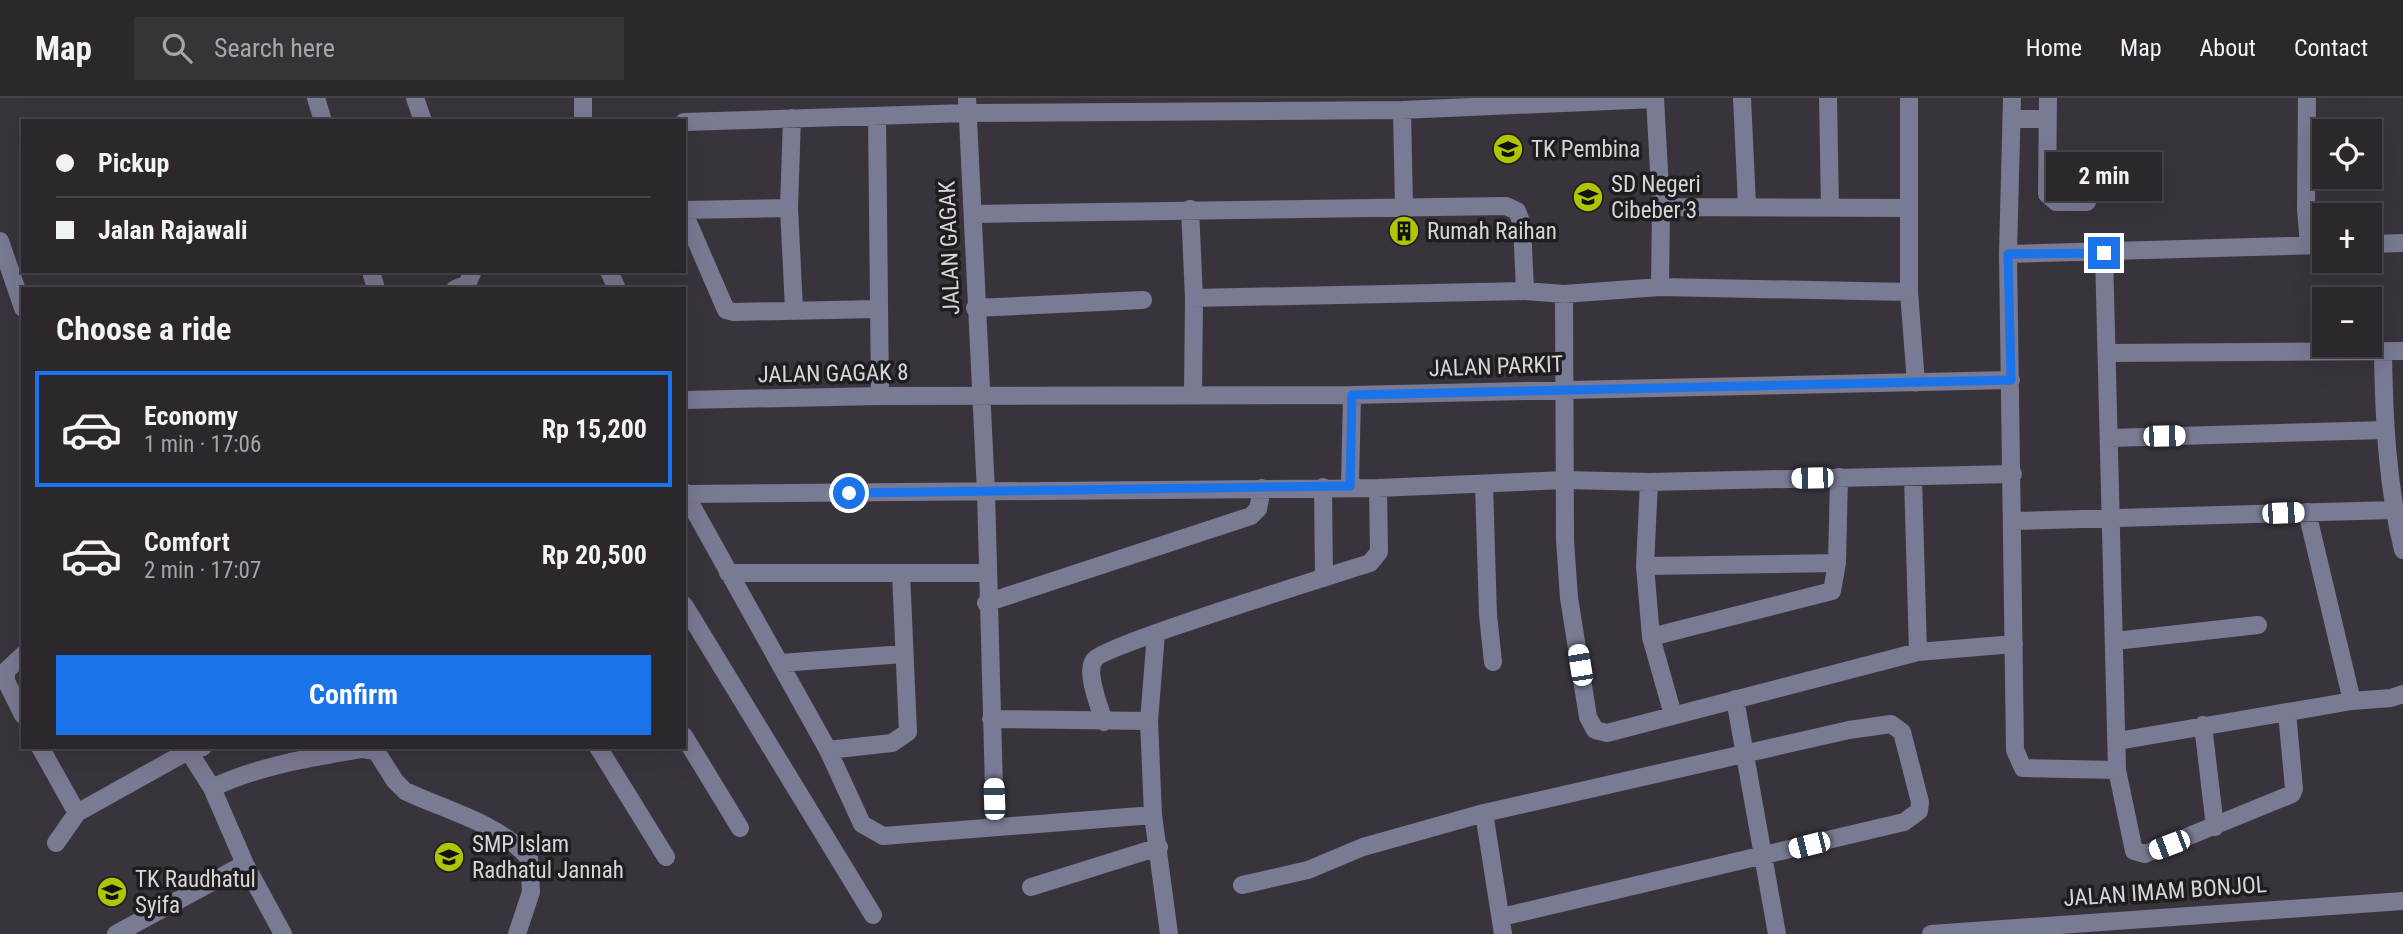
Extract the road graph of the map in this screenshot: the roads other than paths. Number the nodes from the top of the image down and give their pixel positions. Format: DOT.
graph roads {
  1 [pos="316,98"];
  2 [pos="415,98"];
  3 [pos="583,98"];
  4 [pos="1656,98"];
  5 [pos="1742,98"];
  6 [pos="1828,98"];
  7 [pos="1909,98"];
  8 [pos="2012,98"];
  9 [pos="2048,98"];
  10 [pos="2307,98"];
  11 [pos="967,106"];
  12 [pos="1402,110"];
  13 [pos="877,116"];
  14 [pos="792,118"];
  15 [pos="322,119"];
  16 [pos="422,119"];
  17 [pos="583,119"];
  18 [pos="2012,119"];
  19 [pos="2047,119"];
  20 [pos="686,122"];
  21 [pos="2087,202"];
  22 [pos="1747,205"];
  23 [pos="1661,207"];
  24 [pos="1830,207"];
  25 [pos="789,208"];
  26 [pos="1404,208"];
  27 [pos="1908,208"];
  28 [pos="1189,209"];
  29 [pos="686,211"];
  30 [pos="974,214"];
  31 [pos="686,216"];
  32 [pos="2312,231"];
  33 [pos="0,241"];
  34 [pos="2403,243"];
  35 [pos="2382,244"];
  36 [pos="2312,245"];
  37 [pos="2104,253"];
  38 [pos="2008,254"];
  39 [pos="473,273"];
  40 [pos="460,287"];
  41 [pos="1660,287"];
  42 [pos="1525,291"];
  43 [pos="1909,292"];
  44 [pos="1564,294"];
  45 [pos="1194,298"];
  46 [pos="1143,300"];
  47 [pos="21,302"];
  48 [pos="975,308"];
  49 [pos="794,309"];
  50 [pos="877,309"];
  51 [pos="2403,351"];
  52 [pos="2383,352"];
  53 [pos="2107,353"];
  54 [pos="2011,380"];
  55 [pos="1916,383"];
  56 [pos="1565,389"];
  57 [pos="1193,394"];
  58 [pos="1352,395"];
  59 [pos="880,396"];
  60 [pos="982,397"];
  61 [pos="686,400"];
  62 [pos="2385,430"];
  63 [pos="2109,438"];
  64 [pos="2013,474"];
  65 [pos="1839,477"];
  66 [pos="1913,477"];
  67 [pos="1565,480"];
  68 [pos="1649,482"];
  69 [pos="1484,485"];
  70 [pos="1350,486"];
  71 [pos="1322,487"];
  72 [pos="1262,488"];
  73 [pos="1378,488"];
  74 [pos="986,492"];
  75 [pos="686,493"];
  76 [pos="686,495"];
  77 [pos="2394,510"];
  78 [pos="2307,512"];
  79 [pos="2013,521"];
  80 [pos="2109,521"];
  81 [pos="2403,550"];
  82 [pos="1837,563"];
  83 [pos="1645,566"];
  84 [pos="728,573"];
  85 [pos="901,573"];
  86 [pos="987,573"];
  87 [pos="1324,578"];
  88 [pos="986,603"];
  89 [pos="686,608"];
  90 [pos="2258,625"];
  91 [pos="1156,633"];
  92 [pos="1651,637"];
  93 [pos="2115,641"];
  94 [pos="2014,644"];
  95 [pos="1918,652"];
  96 [pos="904,654"];
  97 [pos="21,657"];
  98 [pos="1493,662"];
  99 [pos="780,663"];
  100 [pos="2403,694"];
  101 [pos="1735,699"];
  102 [pos="2352,701"];
  103 [pos="21,711"];
  104 [pos="2287,712"];
  105 [pos="1673,715"];
  106 [pos="990,719"];
  107 [pos="1149,721"];
  108 [pos="1104,722"];
  109 [pos="2203,725"];
  110 [pos="686,739"];
  111 [pos="2118,741"];
  112 [pos="41,749"];
  113 [pos="190,749"];
  114 [pos="192,749"];
  115 [pos="599,749"];
  116 [pos="828,750"];
  117 [pos="1746,755"];
  118 [pos="2117,770"];
  119 [pos="212,788"];
  120 [pos="77,813"];
  121 [pos="1484,813"];
  122 [pos="1153,816"];
  123 [pos="995,826"];
  124 [pos="2215,827"];
  125 [pos="740,828"];
  126 [pos="56,843"];
  127 [pos="1158,847"];
  128 [pos="1762,856"];
  129 [pos="666,857"];
  130 [pos="245,864"];
  131 [pos="1242,885"];
  132 [pos="1031,887"];
  133 [pos="2403,901"];
  134 [pos="873,915"];
  135 [pos="1502,926"];
  136 [pos="2137,927"];
  137 [pos="116,934"];
  138 [pos="283,934"];
  139 [pos="517,934"];
  140 [pos="1169,934"];
  141 [pos="1777,934"];
  142 [pos="1931,934"];
  1 -- 15 [label="street"];
  2 -- 16 [label="street"];
  3 -- 17 [label="street"];
  4 -- 12 [label="street"];
  4 -- 23 [label="street"];
  5 -- 22 [label="street"];
  6 -- 24 [label="street"];
  7 -- 27 [label="street"];
  8 -- 18 [label="street"];
  9 -- 19 [label="street"];
  10 -- 32 [label="street"];
  11 -- 12 [label="street"];
  11 -- 13 [label="street"];
  11 -- 30 [label="street, JALAN GAGAK"];
  12 -- 26 [label="street"];
  13 -- 14 [label="street"];
  13 -- 50 [label="street"];
  14 -- 20 [label="street"];
  14 -- 25 [label="street"];
  18 -- 19 [label="street"];
  18 -- 38 [label="street"];
  19 -- 21 [label="street"];
  22 -- 23 [label="street"];
  22 -- 24 [label="street"];
  23 -- 41 [label="street"];
  24 -- 27 [label="street"];
  25 -- 29 [label="street"];
  25 -- 49 [label="street"];
  26 -- 28 [label="street"];
  26 -- 42 [label="street"];
  27 -- 43 [label="street"];
  28 -- 30 [label="street"];
  28 -- 45 [label="street"];
  30 -- 48 [label="street, JALAN GAGAK"];
  31 -- 49 [label="street"];
  33 -- 47 [label="street"];
  34 -- 35 [label="street"];
  36 -- 37 [label="street"];
  37 -- 38 [label="street"];
  37 -- 53 [label="street"];
  38 -- 54 [label="street"];
  39 -- 40 [label="street"];
  41 -- 43 [label="street"];
  41 -- 44 [label="street"];
  42 -- 44 [label="street"];
  42 -- 45 [label="street"];
  43 -- 55 [label="street"];
  44 -- 56 [label="street"];
  45 -- 57 [label="street"];
  46 -- 48 [label="street"];
  48 -- 60 [label="street, JALAN GAGAK"];
  49 -- 50 [label="street"];
  50 -- 59 [label="street"];
  51 -- 52 [label="street"];
  52 -- 53 [label="street"];
  52 -- 62 [label="street"];
  53 -- 63 [label="street"];
  54 -- 55 [label="street, JALAN PARKIT"];
  54 -- 64 [label="street"];
  55 -- 56 [label="street, JALAN PARKIT"];
  56 -- 58 [label="street, JALAN PARKIT"];
  56 -- 67 [label="street"];
  57 -- 58 [label="street, JALAN PARKIT"];
  57 -- 60 [label="street, JALAN PARKIT"];
  58 -- 70 [label="street"];
  59 -- 60 [label="street, JALAN GAGAK 8"];
  59 -- 61 [label="street, JALAN GAGAK 8"];
  60 -- 74 [label="street, JALAN GAGAK"];
  62 -- 63 [label="street"];
  62 -- 77 [label="street"];
  63 -- 80 [label="street"];
  64 -- 66 [label="street"];
  64 -- 79 [label="street"];
  65 -- 66 [label="street"];
  65 -- 68 [label="street"];
  65 -- 82 [label="street"];
  66 -- 95 [label="street"];
  67 -- 68 [label="street"];
  67 -- 69 [label="street"];
  67 -- 105 [label="street"];
  68 -- 83 [label="street"];
  69 -- 73 [label="street"];
  69 -- 98 [label="street"];
  70 -- 71 [label="street"];
  70 -- 73 [label="street"];
  71 -- 72 [label="street"];
  71 -- 87 [label="street"];
  72 -- 74 [label="street"];
  72 -- 88 [label="street"];
  73 -- 87 [label="street"];
  74 -- 75 [label="street"];
  74 -- 86 [label="street, JALAN GAGAK"];
  76 -- 84 [label="street"];
  77 -- 78 [label="street"];
  77 -- 81 [label="street"];
  78 -- 80 [label="street"];
  78 -- 102 [label="street"];
  79 -- 80 [label="street"];
  79 -- 94 [label="street"];
  80 -- 93 [label="street"];
  82 -- 83 [label="street"];
  82 -- 92 [label="street"];
  83 -- 92 [label="street"];
  84 -- 85 [label="street"];
  84 -- 99 [label="street"];
  85 -- 86 [label="street"];
  85 -- 96 [label="street"];
  86 -- 88 [label="street, JALAN GAGAK"];
  87 -- 91 [label="street"];
  88 -- 106 [label="street, JALAN GAGAK"];
  89 -- 134 [label="street"];
  90 -- 93 [label="street"];
  91 -- 107 [label="street"];
  91 -- 108 [label="street"];
  92 -- 105 [label="street"];
  93 -- 111 [label="street"];
  94 -- 95 [label="street"];
  94 -- 118 [label="street"];
  95 -- 101 [label="street"];
  96 -- 99 [label="street"];
  96 -- 116 [label="street"];
  97 -- 103 [label="street"];
  99 -- 116 [label="street"];
  100 -- 102 [label="street"];
  101 -- 105 [label="street"];
  101 -- 117 [label="street"];
  102 -- 104 [label="street"];
  104 -- 109 [label="street"];
  104 -- 124 [label="street"];
  106 -- 108 [label="street"];
  106 -- 123 [label="street, JALAN GAGAK"];
  107 -- 108 [label="street"];
  107 -- 122 [label="street"];
  109 -- 111 [label="street"];
  109 -- 124 [label="street"];
  110 -- 125 [label="street"];
  111 -- 118 [label="street"];
  112 -- 120 [label="street"];
  113 -- 120 [label="street"];
  114 -- 119 [label="street"];
  115 -- 129 [label="street"];
  116 -- 123 [label="street"];
  117 -- 121 [label="street"];
  117 -- 128 [label="street"];
  117 -- 128 [label="street"];
  118 -- 124 [label="street"];
  119 -- 130 [label="street"];
  119 -- 139 [label="street"];
  120 -- 126 [label="street"];
  121 -- 131 [label="street"];
  121 -- 135 [label="street"];
  122 -- 123 [label="street"];
  122 -- 127 [label="street"];
  127 -- 132 [label="street"];
  127 -- 140 [label="street"];
  128 -- 135 [label="street"];
  128 -- 141 [label="street"];
  130 -- 137 [label="street"];
  130 -- 138 [label="street"];
  133 -- 136 [label="street, JALAN IMAM BONJOL"];
  136 -- 142 [label="street, JALAN IMAM BONJOL"];
}
